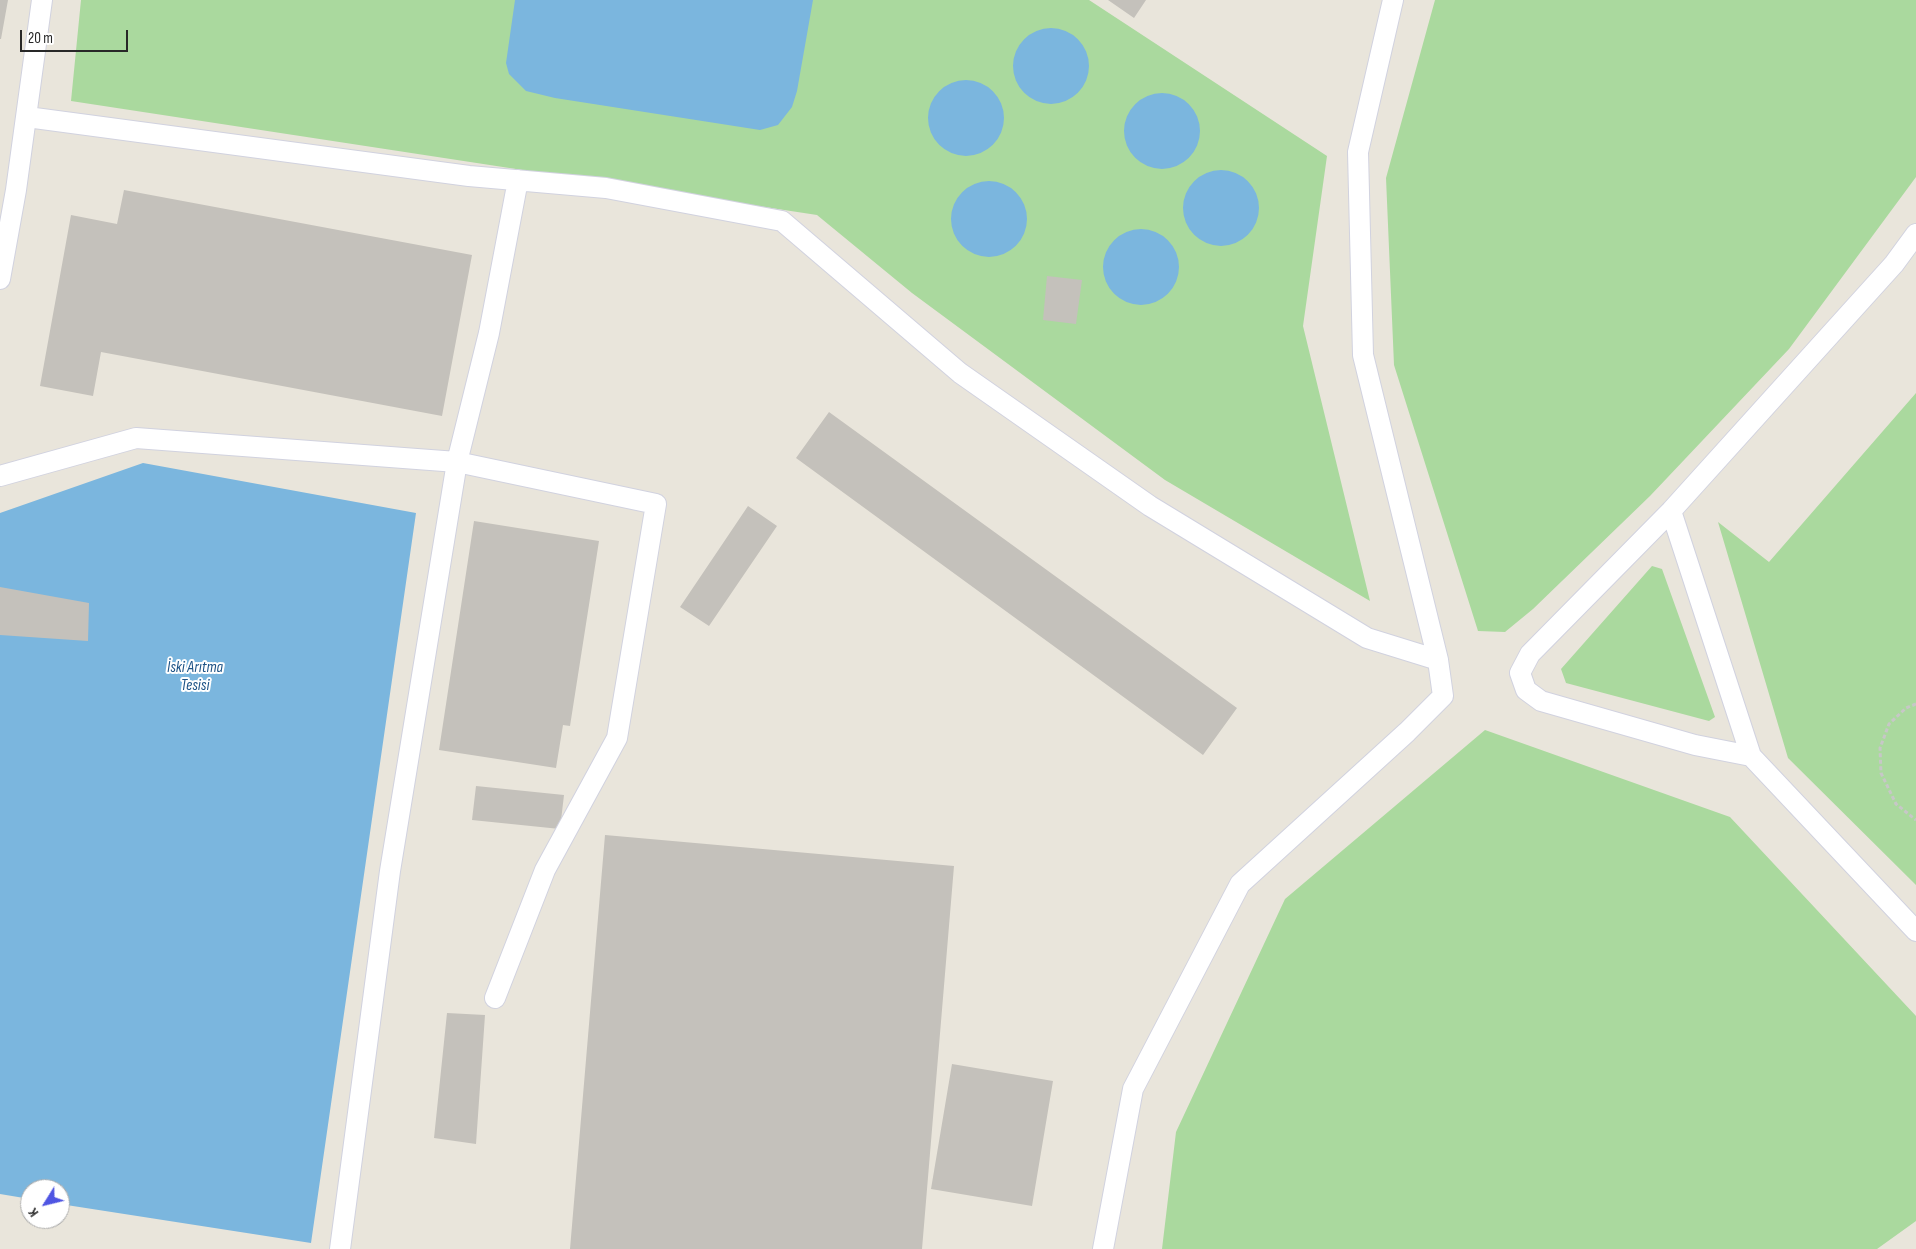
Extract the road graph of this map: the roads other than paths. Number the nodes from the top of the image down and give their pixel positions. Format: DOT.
graph roads {
  1 [pos="42,0"];
  2 [pos="1393,0"];
  3 [pos="26,117"];
  4 [pos="518,180"];
  5 [pos="1916,234"];
  6 [pos="0,279"];
  7 [pos="457,462"];
  8 [pos="0,476"];
  9 [pos="1671,511"];
  10 [pos="1438,660"];
  11 [pos="1751,756"];
  12 [pos="1916,931"];
  13 [pos="496,998"];
  14 [pos="340,1249"];
  15 [pos="1103,1249"];
  1 -- 3 [label="lane"];
  2 -- 10 [label="lane"];
  3 -- 4 [label="lane"];
  3 -- 6 [label="lane"];
  4 -- 7 [label="lane"];
  4 -- 10 [label="lane"];
  5 -- 9 [label="lane"];
  7 -- 8 [label="lane"];
  7 -- 13 [label="lane"];
  7 -- 14 [label="lane"];
  9 -- 11 [label="lane"];
  9 -- 11 [label="lane"];
  10 -- 15 [label="lane"];
  11 -- 12 [label="lane"];
}
